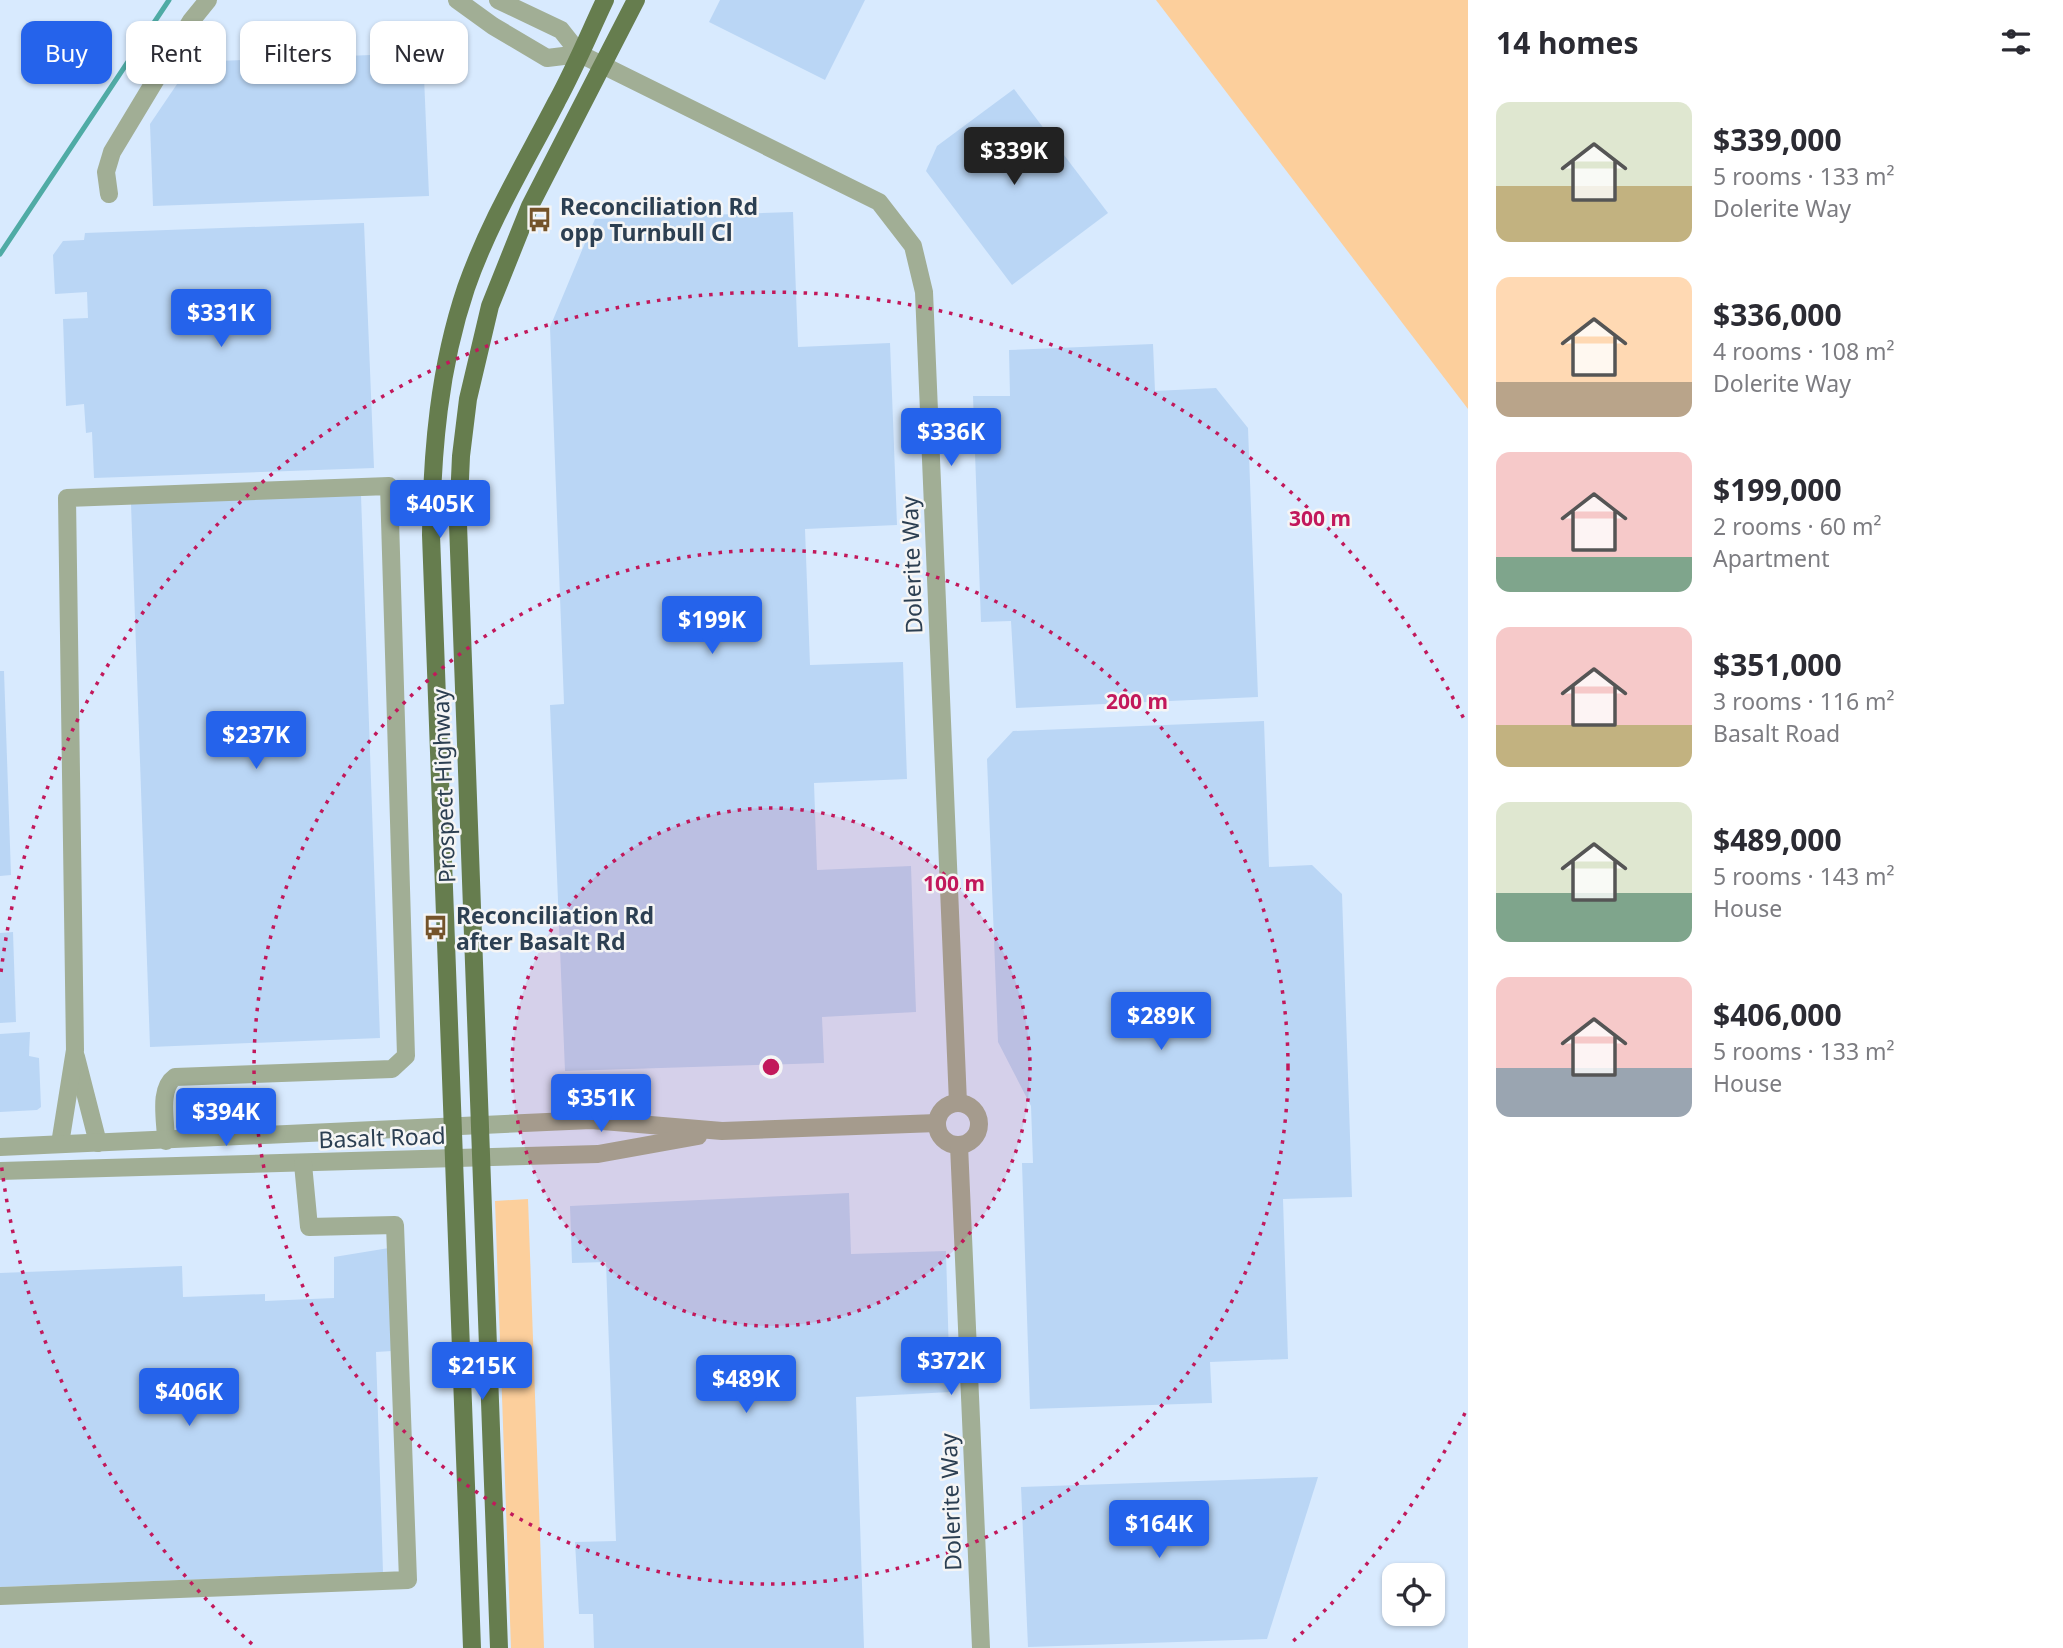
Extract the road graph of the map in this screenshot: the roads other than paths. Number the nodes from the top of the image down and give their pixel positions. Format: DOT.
graph roads {
  1 [pos="208,0"];
  2 [pos="457,0"];
  3 [pos="498,0"];
  4 [pos="605,0"];
  5 [pos="636,0"];
  6 [pos="580,54"];
  7 [pos="604,65"];
  8 [pos="109,194"];
  9 [pos="75,1050"];
  10 [pos="958,1103"];
  11 [pos="937,1123"];
  12 [pos="480,1125"];
  13 [pos="453,1126"];
  14 [pos="722,1131"];
  15 [pos="166,1141"];
  16 [pos="98,1143"];
  17 [pos="68,1144"];
  18 [pos="960,1145"];
  19 [pos="0,1147"];
  20 [pos="454,1158"];
  21 [pos="482,1158"];
  22 [pos="303,1164"];
  23 [pos="75,1168"];
  24 [pos="0,1171"];
  25 [pos="0,1596"];
  26 [pos="472,1648"];
  27 [pos="499,1648"];
  28 [pos="981,1648"];
  1 -- 8 [label="street"];
  2 -- 6 [label="street"];
  3 -- 6 [label="street"];
  4 -- 6 [label="main road, Prospect Highway"];
  5 -- 7 [label="main road, Prospect Highway"];
  6 -- 7 [label="street, Dolerite Way"];
  6 -- 13 [label="main road, Prospect Highway"];
  7 -- 10 [label="street, Dolerite Way"];
  7 -- 12 [label="main road, Prospect Highway"];
  9 -- 15 [label="street"];
  9 -- 16 [label="street"];
  9 -- 17 [label="street"];
  10 -- 11 [label="street"];
  10 -- 18 [label="street"];
  11 -- 14 [label="street, Basalt Road"];
  11 -- 18 [label="street"];
  12 -- 13 [label="street, Basalt Road"];
  12 -- 14 [label="street, Basalt Road"];
  12 -- 21 [label="main road, Prospect Highway"];
  13 -- 15 [label="street, Basalt Road"];
  13 -- 20 [label="main road, Prospect Highway"];
  14 -- 21 [label="street, Basalt Road"];
  15 -- 16 [label="street, Basalt Road"];
  16 -- 17 [label="street, Basalt Road"];
  17 -- 19 [label="street, Basalt Road"];
  17 -- 23 [label="street"];
  18 -- 28 [label="street, Dolerite Way"];
  20 -- 21 [label="street, Basalt Road"];
  20 -- 22 [label="street, Basalt Road"];
  20 -- 26 [label="main road, Prospect Highway"];
  21 -- 27 [label="main road, Prospect Highway"];
  22 -- 23 [label="street, Basalt Road"];
  22 -- 25 [label="street"];
  23 -- 24 [label="street, Basalt Road"];
}
